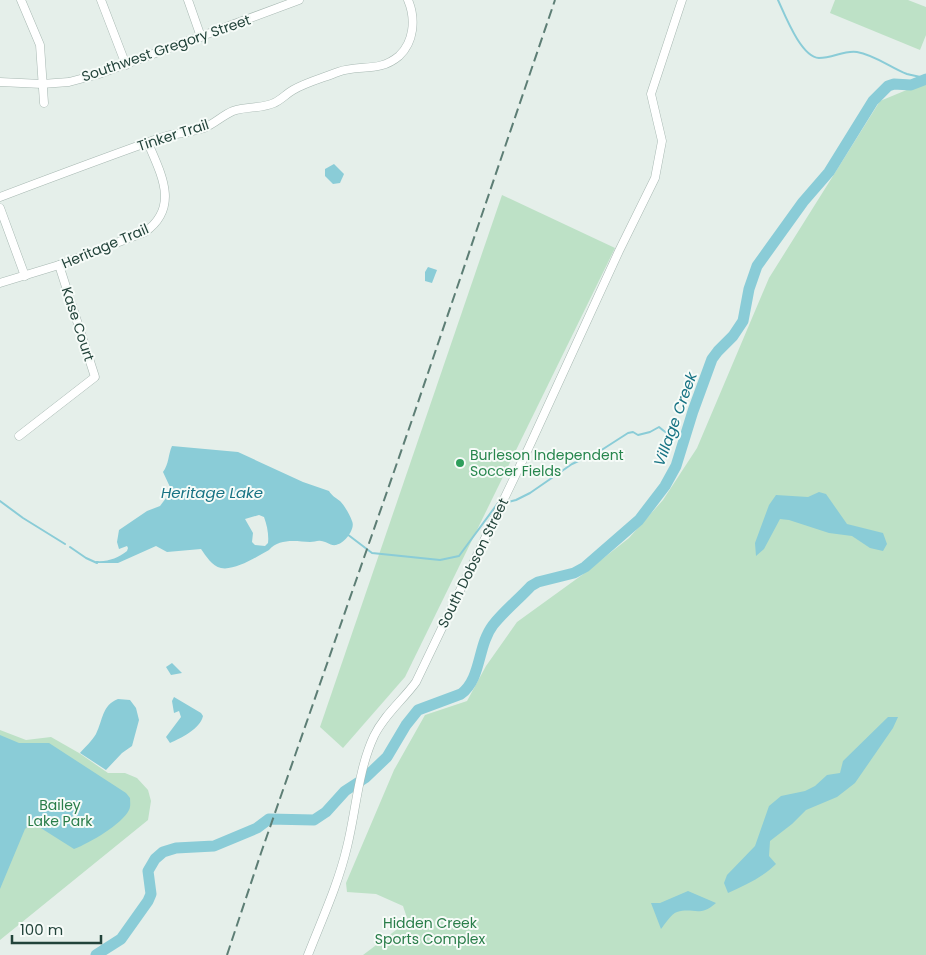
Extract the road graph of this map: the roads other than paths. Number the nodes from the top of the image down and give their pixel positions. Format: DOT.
graph roads {
  1 [pos="21,0"];
  2 [pos="102,0"];
  3 [pos="188,0"];
  4 [pos="272,0"];
  5 [pos="300,0"];
  6 [pos="408,0"];
  7 [pos="682,0"];
  8 [pos="276,9"];
  9 [pos="201,37"];
  10 [pos="126,65"];
  11 [pos="0,82"];
  12 [pos="42,84"];
  13 [pos="44,103"];
  14 [pos="148,143"];
  15 [pos="0,197"];
  16 [pos="0,208"];
  17 [pos="59,265"];
  18 [pos="25,276"];
  19 [pos="0,283"];
  20 [pos="19,436"];
  21 [pos="308,955"];
  1 -- 12 [label="street"];
  2 -- 10 [label="street"];
  3 -- 9 [label="street"];
  4 -- 8 [label="street"];
  5 -- 8 [label="street, Southwest Gregory Street"];
  6 -- 14 [label="street, Tinker Trail"];
  7 -- 21 [label="street, South Dobson Street"];
  8 -- 9 [label="street, Southwest Gregory Street"];
  9 -- 10 [label="street, Southwest Gregory Street"];
  10 -- 12 [label="street, Southwest Gregory Street"];
  11 -- 12 [label="street, Southwest Gregory Street"];
  12 -- 13 [label="street"];
  14 -- 15 [label="street, Tinker Trail"];
  14 -- 17 [label="street, Heritage Trail"];
  16 -- 18 [label="street"];
  17 -- 18 [label="street, Heritage Trail"];
  17 -- 20 [label="street, Kase Court"];
  18 -- 19 [label="street, Heritage Trail"];
}
